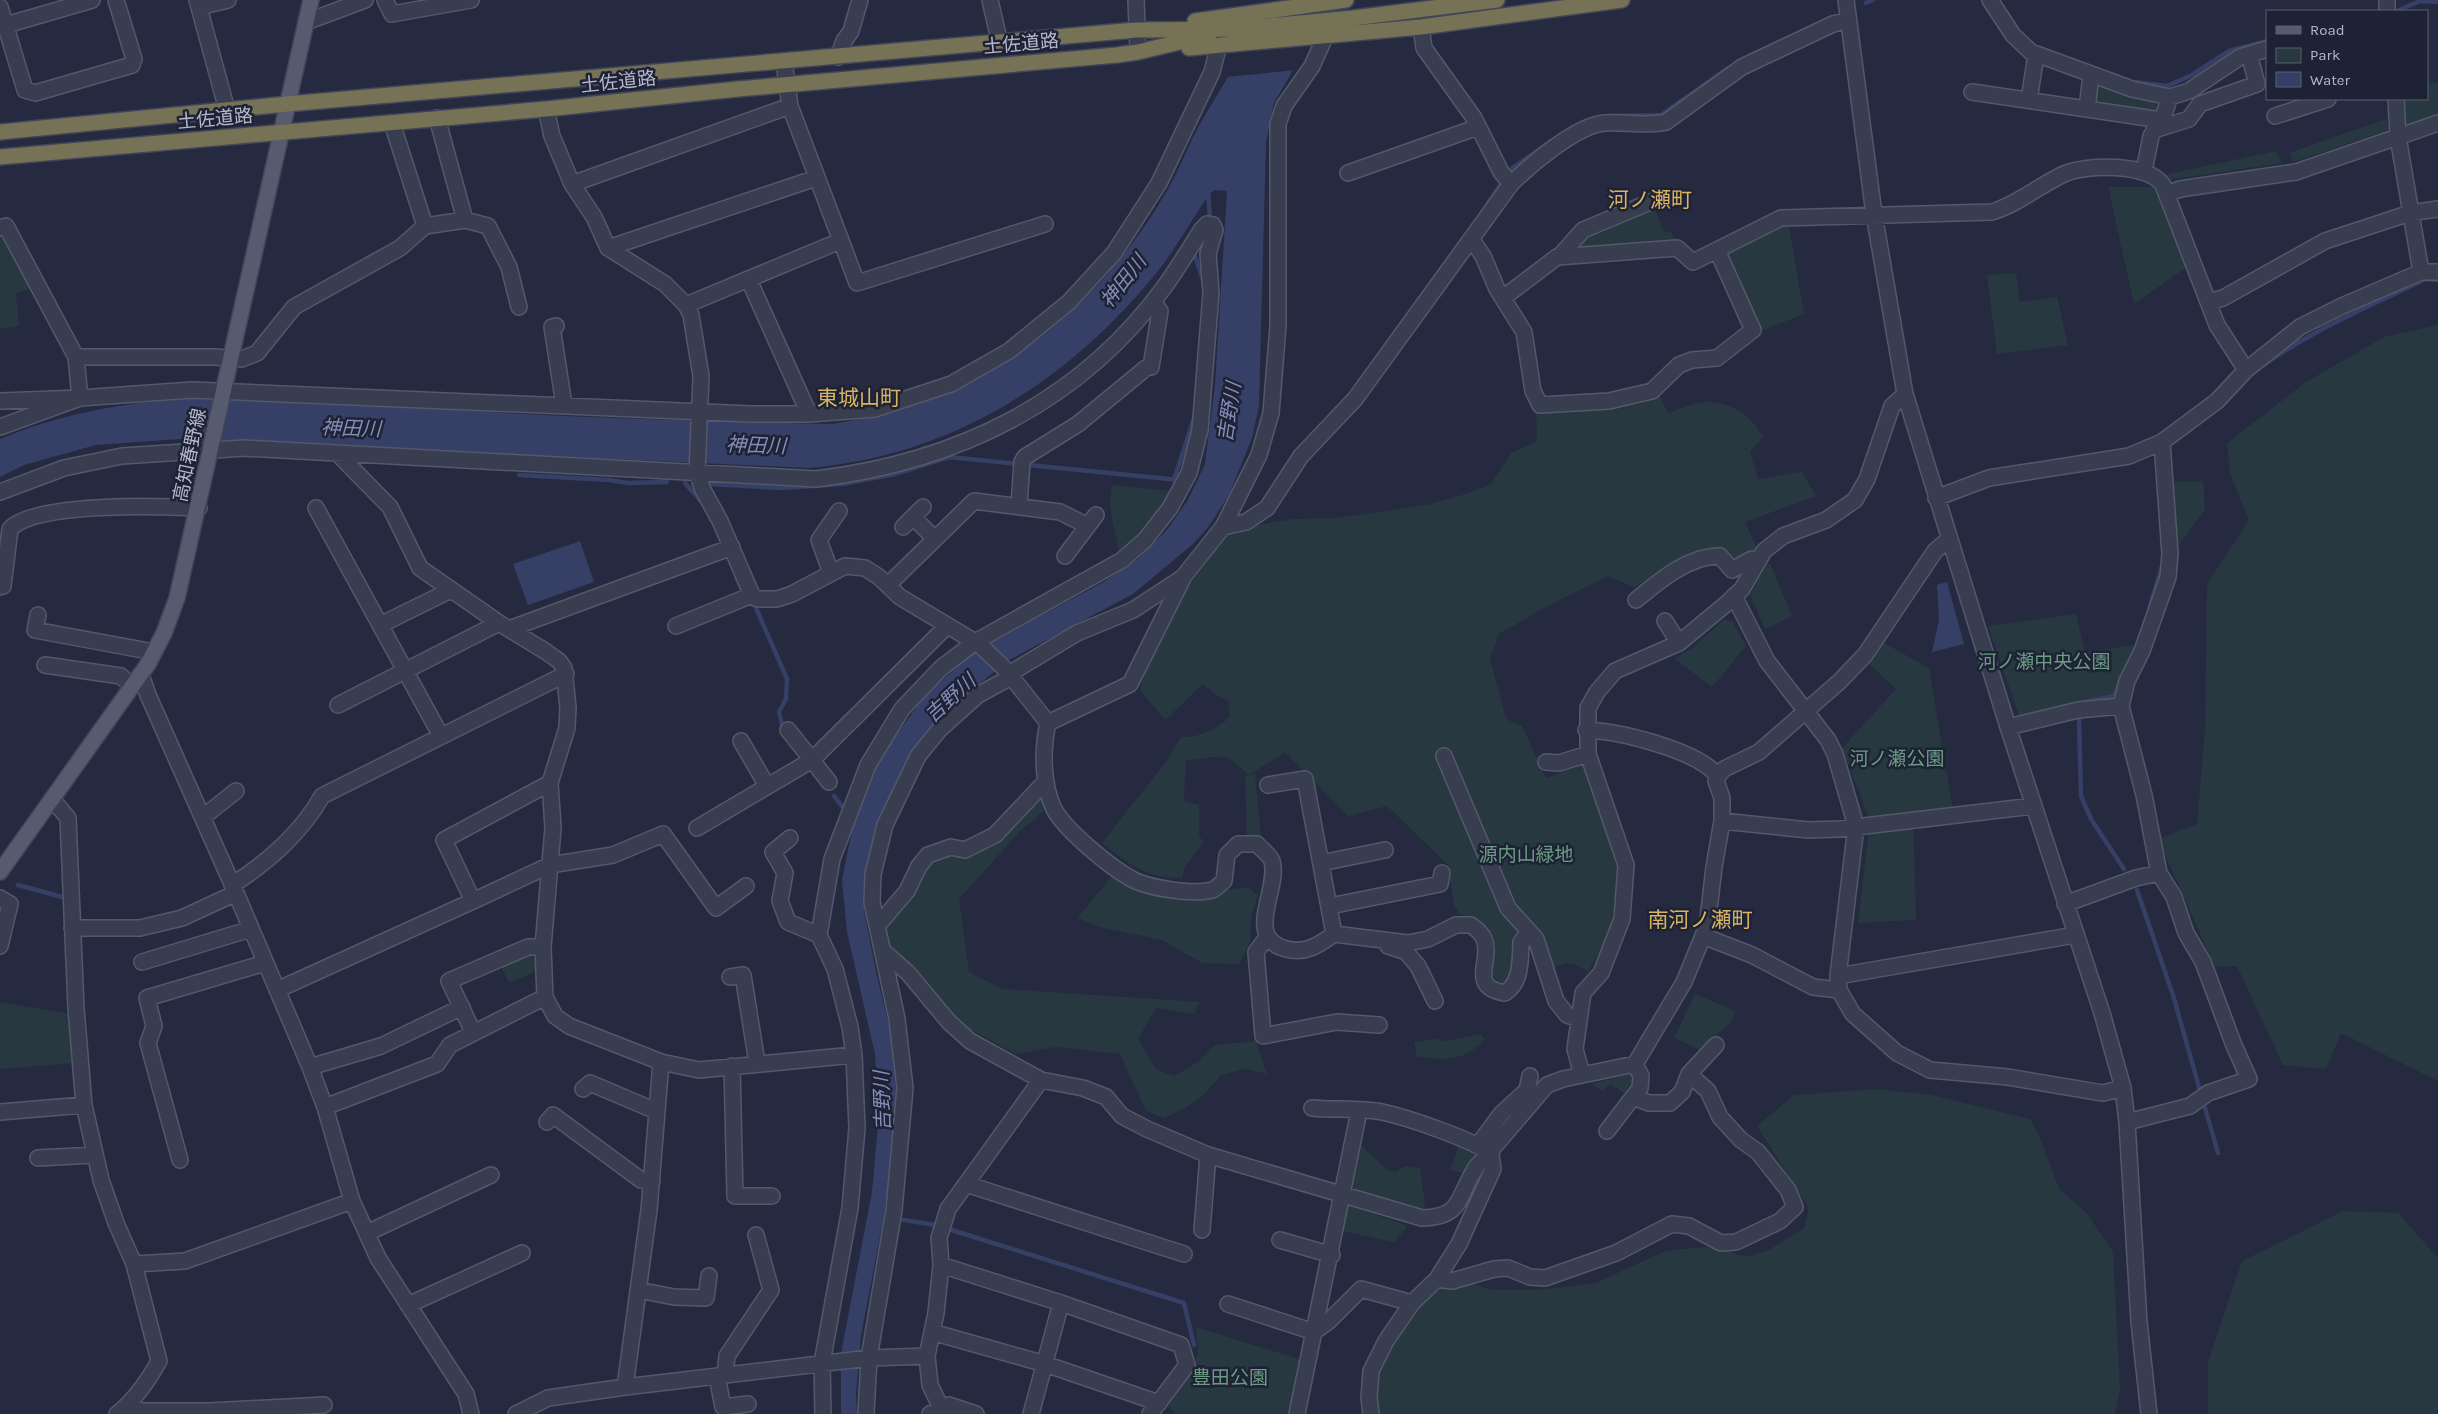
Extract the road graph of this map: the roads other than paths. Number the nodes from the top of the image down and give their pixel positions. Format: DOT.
graph roads {
  1 [pos="92,0"];
  2 [pos="116,0"];
  3 [pos="228,0"];
  4 [pos="310,0"];
  5 [pos="365,0"];
  6 [pos="384,0"];
  7 [pos="471,0"];
  8 [pos="860,0"];
  9 [pos="990,0"];
  10 [pos="1136,0"];
  11 [pos="1346,0"];
  12 [pos="1496,0"];
  13 [pos="1622,0"];
  14 [pos="1846,0"];
  15 [pos="1990,0"];
  16 [pos="198,4"];
  17 [pos="0,8"];
  18 [pos="1258,8"];
  19 [pos="1848,20"];
  20 [pos="306,22"];
  21 [pos="6,25"];
  22 [pos="1421,28"];
  23 [pos="1237,29"];
  24 [pos="1136,30"];
  25 [pos="1323,37"];
  26 [pos="1000,44"];
  27 [pos="1219,46"];
  28 [pos="2266,49"];
  29 [pos="1138,52"];
  30 [pos="2249,54"];
  31 [pos="2036,55"];
  32 [pos="838,57"];
  33 [pos="784,62"];
  34 [pos="2091,75"];
  35 [pos="786,84"];
  36 [pos="1972,92"];
  37 [pos="2170,97"];
  38 [pos="2029,100"];
  39 [pos="2325,100"];
  40 [pos="2396,100"];
  41 [pos="287,104"];
  42 [pos="790,106"];
  43 [pos="546,109"];
  44 [pos="2087,109"];
  45 [pos="227,110"];
  46 [pos="2275,116"];
  47 [pos="437,118"];
  48 [pos="392,123"];
  49 [pos="2438,123"];
  50 [pos="2157,125"];
  51 [pos="1478,126"];
  52 [pos="0,132"];
  53 [pos="280,132"];
  54 [pos="2398,137"];
  55 [pos="0,157"];
  56 [pos="2144,171"];
  57 [pos="1348,173"];
  58 [pos="816,178"];
  59 [pos="1506,178"];
  60 [pos="572,184"];
  61 [pos="2168,194"];
  62 [pos="1655,200"];
  63 [pos="2438,209"];
  64 [pos="2410,213"];
  65 [pos="1874,214"];
  66 [pos="465,220"];
  67 [pos="1045,224"];
  68 [pos="425,226"];
  69 [pos="0,228"];
  70 [pos="1472,240"];
  71 [pos="840,241"];
  72 [pos="608,248"];
  73 [pos="1717,250"];
  74 [pos="1559,257"];
  75 [pos="2421,272"];
  76 [pos="2438,272"];
  77 [pos="749,280"];
  78 [pos="1503,298"];
  79 [pos="1153,302"];
  80 [pos="2209,302"];
  81 [pos="686,305"];
  82 [pos="519,307"];
  83 [pos="556,326"];
  84 [pos="76,357"];
  85 [pos="230,358"];
  86 [pos="2246,370"];
  87 [pos="223,391"];
  88 [pos="1905,394"];
  89 [pos="80,398"];
  90 [pos="0,401"];
  91 [pos="564,405"];
  92 [pos="700,414"];
  93 [pos="809,414"];
  94 [pos="0,428"];
  95 [pos="2162,442"];
  96 [pos="211,448"];
  97 [pos="337,453"];
  98 [pos="697,470"];
  99 [pos="0,492"];
  100 [pos="1936,498"];
  101 [pos="1019,506"];
  102 [pos="198,508"];
  103 [pos="316,508"];
  104 [pos="839,511"];
  105 [pos="913,517"];
  106 [pos="1223,528"];
  107 [pos="935,539"];
  108 [pos="1948,539"];
  109 [pos="732,547"];
  110 [pos="1065,556"];
  111 [pos="1757,562"];
  112 [pos="831,573"];
  113 [pos="1184,576"];
  114 [pos="888,585"];
  115 [pos="0,587"];
  116 [pos="451,590"];
  117 [pos="752,594"];
  118 [pos="1734,596"];
  119 [pos="1636,600"];
  120 [pos="38,615"];
  121 [pos="1665,621"];
  122 [pos="380,625"];
  123 [pos="504,626"];
  124 [pos="676,626"];
  125 [pos="947,626"];
  126 [pos="977,643"];
  127 [pos="1679,643"];
  128 [pos="154,652"];
  129 [pos="46,665"];
  130 [pos="406,672"];
  131 [pos="1008,673"];
  132 [pos="566,674"];
  133 [pos="136,681"];
  134 [pos="338,705"];
  135 [pos="2121,706"];
  136 [pos="1806,712"];
  137 [pos="1048,723"];
  138 [pos="2008,727"];
  139 [pos="788,730"];
  140 [pos="1586,730"];
  141 [pos="441,736"];
  142 [pos="741,741"];
  143 [pos="1588,754"];
  144 [pos="1444,756"];
  145 [pos="812,760"];
  146 [pos="1546,762"];
  147 [pos="1718,776"];
  148 [pos="1046,781"];
  149 [pos="829,782"];
  150 [pos="550,783"];
  151 [pos="1268,785"];
  152 [pos="767,786"];
  153 [pos="236,791"];
  154 [pos="52,799"];
  155 [pos="2034,806"];
  156 [pos="203,817"];
  157 [pos="1722,821"];
  158 [pos="1856,826"];
  159 [pos="697,828"];
  160 [pos="790,838"];
  161 [pos="1385,850"];
  162 [pos="1322,863"];
  163 [pos="550,865"];
  164 [pos="0,872"];
  165 [pos="1442,873"];
  166 [pos="2159,873"];
  167 [pos="746,886"];
  168 [pos="234,889"];
  169 [pos="0,898"];
  170 [pos="473,901"];
  171 [pos="2065,904"];
  172 [pos="1330,906"];
  173 [pos="878,925"];
  174 [pos="72,928"];
  175 [pos="251,929"];
  176 [pos="1334,934"];
  177 [pos="820,935"];
  178 [pos="1703,936"];
  179 [pos="2069,936"];
  180 [pos="1267,937"];
  181 [pos="1367,938"];
  182 [pos="1536,938"];
  183 [pos="0,946"];
  184 [pos="543,947"];
  185 [pos="882,950"];
  186 [pos="142,962"];
  187 [pos="265,964"];
  188 [pos="730,977"];
  189 [pos="1838,983"];
  190 [pos="277,990"];
  191 [pos="545,997"];
  192 [pos="1435,1000"];
  193 [pos="462,1007"];
  194 [pos="1579,1019"];
  195 [pos="1379,1025"];
  196 [pos="473,1032"];
  197 [pos="1716,1046"];
  198 [pos="854,1055"];
  199 [pos="661,1062"];
  200 [pos="757,1063"];
  201 [pos="1635,1064"];
  202 [pos="732,1066"];
  203 [pos="310,1067"];
  204 [pos="1689,1074"];
  205 [pos="1582,1075"];
  206 [pos="1530,1076"];
  207 [pos="1041,1080"];
  208 [pos="2123,1088"];
  209 [pos="582,1089"];
  210 [pos="1633,1097"];
  211 [pos="84,1105"];
  212 [pos="325,1107"];
  213 [pos="1312,1108"];
  214 [pos="656,1111"];
  215 [pos="1359,1111"];
  216 [pos="0,1112"];
  217 [pos="547,1122"];
  218 [pos="2127,1122"];
  219 [pos="1607,1131"];
  220 [pos="1478,1145"];
  221 [pos="1491,1154"];
  222 [pos="95,1155"];
  223 [pos="1208,1155"];
  224 [pos="38,1158"];
  225 [pos="180,1160"];
  226 [pos="492,1175"];
  227 [pos="652,1182"];
  228 [pos="966,1184"];
  229 [pos="772,1196"];
  230 [pos="1344,1196"];
  231 [pos="352,1200"];
  232 [pos="1202,1230"];
  233 [pos="367,1232"];
  234 [pos="756,1234"];
  235 [pos="1280,1240"];
  236 [pos="522,1254"];
  237 [pos="1184,1254"];
  238 [pos="1332,1255"];
  239 [pos="134,1264"];
  240 [pos="941,1265"];
  241 [pos="709,1276"];
  242 [pos="1437,1279"];
  243 [pos="638,1290"];
  244 [pos="1061,1303"];
  245 [pos="1412,1303"];
  246 [pos="1228,1304"];
  247 [pos="408,1305"];
  248 [pos="932,1332"];
  249 [pos="1314,1332"];
  250 [pos="927,1356"];
  251 [pos="865,1359"];
  252 [pos="827,1362"];
  253 [pos="1045,1364"];
  254 [pos="721,1375"];
  255 [pos="625,1387"];
  256 [pos="748,1404"];
  257 [pos="324,1405"];
  258 [pos="1155,1409"];
  259 [pos="123,1410"];
  260 [pos="938,1412"];
  261 [pos="471,1414"];
  262 [pos="516,1414"];
  263 [pos="823,1414"];
  264 [pos="866,1414"];
  265 [pos="976,1414"];
  266 [pos="1031,1414"];
  267 [pos="1298,1414"];
  268 [pos="1371,1414"];
  269 [pos="2149,1414"];
  1 -- 21 [label="street"];
  2 -- 21 [label="street"];
  3 -- 16 [label="street"];
  4 -- 20 [label="main road, 高知春野線"];
  5 -- 20 [label="street"];
  6 -- 7 [label="street"];
  8 -- 32 [label="street"];
  9 -- 26 [label="street"];
  10 -- 24 [label="street"];
  11 -- 18 [label="highway"];
  12 -- 23 [label="highway, 土佐道路"];
  13 -- 22 [label="highway"];
  14 -- 19 [label="street"];
  15 -- 31 [label="street"];
  16 -- 45 [label="street"];
  17 -- 21 [label="street"];
  18 -- 24 [label="highway"];
  19 -- 59 [label="street"];
  19 -- 65 [label="street"];
  20 -- 41 [label="main road, 高知春野線"];
  22 -- 25 [label="highway"];
  22 -- 51 [label="street"];
  23 -- 24 [label="highway, 土佐道路"];
  23 -- 29 [label="highway, 土佐道路"];
  24 -- 26 [label="highway, 土佐道路"];
  24 -- 29 [label="street"];
  25 -- 27 [label="highway"];
  25 -- 106 [label="street"];
  26 -- 32 [label="highway, 土佐道路"];
  27 -- 29 [label="highway"];
  27 -- 93 [label="street"];
  28 -- 30 [label="street"];
  29 -- 35 [label="highway, 土佐道路"];
  30 -- 37 [label="street"];
  30 -- 50 [label="street"];
  31 -- 34 [label="street"];
  31 -- 38 [label="street"];
  32 -- 33 [label="highway, 土佐道路"];
  33 -- 35 [label="street"];
  33 -- 41 [label="highway, 土佐道路"];
  34 -- 37 [label="street"];
  34 -- 44 [label="street"];
  35 -- 42 [label="street"];
  35 -- 43 [label="highway, 土佐道路"];
  36 -- 38 [label="street"];
  37 -- 50 [label="street"];
  38 -- 44 [label="street"];
  39 -- 46 [label="street"];
  40 -- 54 [label="street"];
  41 -- 45 [label="highway, 土佐道路"];
  41 -- 53 [label="main road, 高知春野線"];
  42 -- 58 [label="street"];
  42 -- 60 [label="street"];
  43 -- 47 [label="highway, 土佐道路"];
  43 -- 60 [label="street"];
  44 -- 50 [label="street"];
  45 -- 52 [label="highway, 土佐道路"];
  47 -- 48 [label="highway, 土佐道路"];
  47 -- 66 [label="street"];
  48 -- 53 [label="highway, 土佐道路"];
  48 -- 68 [label="street"];
  49 -- 54 [label="street"];
  50 -- 56 [label="street"];
  51 -- 57 [label="street"];
  51 -- 59 [label="street"];
  53 -- 55 [label="highway, 土佐道路"];
  53 -- 85 [label="main road, 高知春野線"];
  54 -- 61 [label="street"];
  54 -- 64 [label="street"];
  56 -- 61 [label="street"];
  56 -- 65 [label="street"];
  58 -- 71 [label="street"];
  58 -- 72 [label="street"];
  59 -- 70 [label="street"];
  60 -- 72 [label="street"];
  61 -- 80 [label="street"];
  62 -- 74 [label="street"];
  63 -- 64 [label="street"];
  64 -- 75 [label="street"];
  64 -- 80 [label="street"];
  65 -- 73 [label="street"];
  65 -- 88 [label="street"];
  66 -- 68 [label="street"];
  66 -- 82 [label="street"];
  67 -- 71 [label="street"];
  68 -- 85 [label="street"];
  69 -- 84 [label="street"];
  70 -- 78 [label="street"];
  70 -- 106 [label="street"];
  71 -- 77 [label="street"];
  72 -- 81 [label="street"];
  73 -- 74 [label="street"];
  73 -- 78 [label="street"];
  74 -- 78 [label="street"];
  75 -- 76 [label="street"];
  75 -- 86 [label="street"];
  77 -- 81 [label="street"];
  77 -- 93 [label="street"];
  79 -- 98 [label="street"];
  79 -- 101 [label="street"];
  79 -- 126 [label="street"];
  80 -- 86 [label="street"];
  81 -- 92 [label="street"];
  83 -- 91 [label="street"];
  84 -- 85 [label="street"];
  84 -- 89 [label="street"];
  85 -- 87 [label="main road, 高知春野線"];
  86 -- 95 [label="street"];
  87 -- 89 [label="street"];
  87 -- 91 [label="street"];
  87 -- 96 [label="main road, 高知春野線"];
  88 -- 100 [label="street"];
  88 -- 111 [label="street"];
  89 -- 90 [label="street"];
  89 -- 94 [label="street"];
  91 -- 92 [label="street"];
  92 -- 93 [label="street"];
  92 -- 98 [label="street"];
  95 -- 100 [label="street"];
  95 -- 135 [label="street"];
  96 -- 97 [label="street"];
  96 -- 99 [label="street"];
  96 -- 102 [label="main road, 高知春野線"];
  97 -- 98 [label="street"];
  97 -- 116 [label="street"];
  98 -- 109 [label="street"];
  100 -- 108 [label="street"];
  101 -- 107 [label="street"];
  101 -- 110 [label="street"];
  102 -- 115 [label="street"];
  102 -- 128 [label="main road, 高知春野線"];
  103 -- 122 [label="street"];
  104 -- 112 [label="street"];
  105 -- 107 [label="street"];
  106 -- 113 [label="street"];
  107 -- 114 [label="street"];
  108 -- 136 [label="street"];
  108 -- 138 [label="street"];
  109 -- 117 [label="street"];
  109 -- 123 [label="street"];
  111 -- 118 [label="street"];
  111 -- 119 [label="street"];
  112 -- 114 [label="street"];
  112 -- 117 [label="street"];
  113 -- 131 [label="street"];
  113 -- 137 [label="street"];
  114 -- 125 [label="street"];
  116 -- 122 [label="street"];
  116 -- 123 [label="street"];
  117 -- 124 [label="street"];
  118 -- 127 [label="street"];
  118 -- 136 [label="street"];
  120 -- 128 [label="street"];
  121 -- 127 [label="street"];
  122 -- 130 [label="street"];
  123 -- 130 [label="street"];
  123 -- 132 [label="street"];
  125 -- 126 [label="street"];
  125 -- 145 [label="street"];
  126 -- 131 [label="street"];
  126 -- 177 [label="street"];
  127 -- 140 [label="street"];
  128 -- 133 [label="main road, 高知春野線"];
  129 -- 133 [label="street"];
  130 -- 134 [label="street"];
  130 -- 141 [label="street"];
  131 -- 137 [label="street"];
  131 -- 173 [label="street"];
  132 -- 141 [label="street"];
  132 -- 150 [label="street"];
  133 -- 154 [label="main road, 高知春野線"];
  133 -- 156 [label="street"];
  135 -- 138 [label="street"];
  135 -- 166 [label="street"];
  136 -- 147 [label="street"];
  136 -- 158 [label="street"];
  137 -- 148 [label="street"];
  138 -- 155 [label="street"];
  139 -- 145 [label="street"];
  140 -- 143 [label="street"];
  140 -- 147 [label="street"];
  141 -- 168 [label="street"];
  142 -- 152 [label="street"];
  143 -- 146 [label="street"];
  143 -- 194 [label="street"];
  144 -- 182 [label="street"];
  145 -- 149 [label="street"];
  145 -- 152 [label="street"];
  147 -- 157 [label="street"];
  148 -- 173 [label="street"];
  148 -- 180 [label="street"];
  150 -- 163 [label="street"];
  150 -- 170 [label="street"];
  151 -- 162 [label="street"];
  152 -- 159 [label="street"];
  153 -- 156 [label="street"];
  154 -- 164 [label="main road, 高知春野線"];
  154 -- 174 [label="street"];
  155 -- 158 [label="street"];
  155 -- 171 [label="street"];
  156 -- 168 [label="street"];
  157 -- 158 [label="street"];
  157 -- 178 [label="street"];
  158 -- 189 [label="street"];
  160 -- 177 [label="street"];
  161 -- 162 [label="street"];
  162 -- 172 [label="street"];
  163 -- 167 [label="street"];
  163 -- 170 [label="street"];
  163 -- 184 [label="street"];
  165 -- 172 [label="street"];
  166 -- 171 [label="street"];
  166 -- 218 [label="street"];
  168 -- 174 [label="street"];
  168 -- 175 [label="street"];
  169 -- 183 [label="street"];
  170 -- 190 [label="street"];
  171 -- 208 [label="street"];
  172 -- 176 [label="street"];
  173 -- 185 [label="street"];
  174 -- 211 [label="street"];
  175 -- 186 [label="street"];
  175 -- 187 [label="street"];
  176 -- 180 [label="street"];
  176 -- 181 [label="street"];
  177 -- 198 [label="street"];
  178 -- 189 [label="street"];
  178 -- 201 [label="street"];
  179 -- 189 [label="street"];
  180 -- 195 [label="street"];
  181 -- 182 [label="street"];
  181 -- 192 [label="street"];
  182 -- 194 [label="street"];
  184 -- 191 [label="street"];
  184 -- 193 [label="street"];
  185 -- 207 [label="street"];
  185 -- 251 [label="street"];
  187 -- 190 [label="street"];
  187 -- 225 [label="street"];
  188 -- 200 [label="street"];
  189 -- 208 [label="street"];
  190 -- 203 [label="street"];
  191 -- 196 [label="street"];
  191 -- 199 [label="street"];
  193 -- 196 [label="street"];
  193 -- 203 [label="street"];
  194 -- 205 [label="street"];
  196 -- 212 [label="street"];
  197 -- 204 [label="street"];
  198 -- 200 [label="street"];
  198 -- 252 [label="street"];
  199 -- 202 [label="street"];
  199 -- 214 [label="street"];
  200 -- 202 [label="street"];
  201 -- 205 [label="street"];
  201 -- 210 [label="street"];
  202 -- 229 [label="street"];
  203 -- 212 [label="street"];
  204 -- 210 [label="street"];
  204 -- 242 [label="street"];
  205 -- 221 [label="street"];
  206 -- 220 [label="street"];
  207 -- 223 [label="street"];
  207 -- 228 [label="street"];
  208 -- 218 [label="street"];
  209 -- 214 [label="street"];
  210 -- 219 [label="street"];
  211 -- 216 [label="street"];
  211 -- 222 [label="street"];
  212 -- 231 [label="street"];
  213 -- 215 [label="street"];
  214 -- 227 [label="street"];
  215 -- 220 [label="street"];
  215 -- 230 [label="street"];
  217 -- 227 [label="street"];
  218 -- 269 [label="street"];
  220 -- 221 [label="street"];
  221 -- 230 [label="street"];
  221 -- 242 [label="street"];
  222 -- 224 [label="street"];
  222 -- 239 [label="street"];
  223 -- 230 [label="street"];
  223 -- 232 [label="street"];
  226 -- 233 [label="street"];
  227 -- 243 [label="street"];
  228 -- 237 [label="street"];
  228 -- 240 [label="street"];
  230 -- 238 [label="street"];
  231 -- 233 [label="street"];
  231 -- 239 [label="street"];
  233 -- 247 [label="street"];
  234 -- 254 [label="street"];
  235 -- 238 [label="street"];
  236 -- 247 [label="street"];
  238 -- 249 [label="street"];
  239 -- 259 [label="street"];
  240 -- 244 [label="street"];
  240 -- 248 [label="street"];
  241 -- 243 [label="street"];
  242 -- 245 [label="street"];
  243 -- 255 [label="street"];
  244 -- 253 [label="street"];
  244 -- 258 [label="street"];
  245 -- 249 [label="street"];
  245 -- 268 [label="street"];
  246 -- 249 [label="street"];
  247 -- 261 [label="street"];
  248 -- 250 [label="street"];
  248 -- 253 [label="street"];
  249 -- 267 [label="street"];
  250 -- 251 [label="street"];
  250 -- 260 [label="street"];
  251 -- 252 [label="street"];
  251 -- 264 [label="street"];
  252 -- 254 [label="street"];
  252 -- 263 [label="street"];
  253 -- 258 [label="street"];
  253 -- 266 [label="street"];
  254 -- 255 [label="street"];
  254 -- 256 [label="street"];
  255 -- 262 [label="street"];
  257 -- 259 [label="street"];
  260 -- 265 [label="street"];
}
